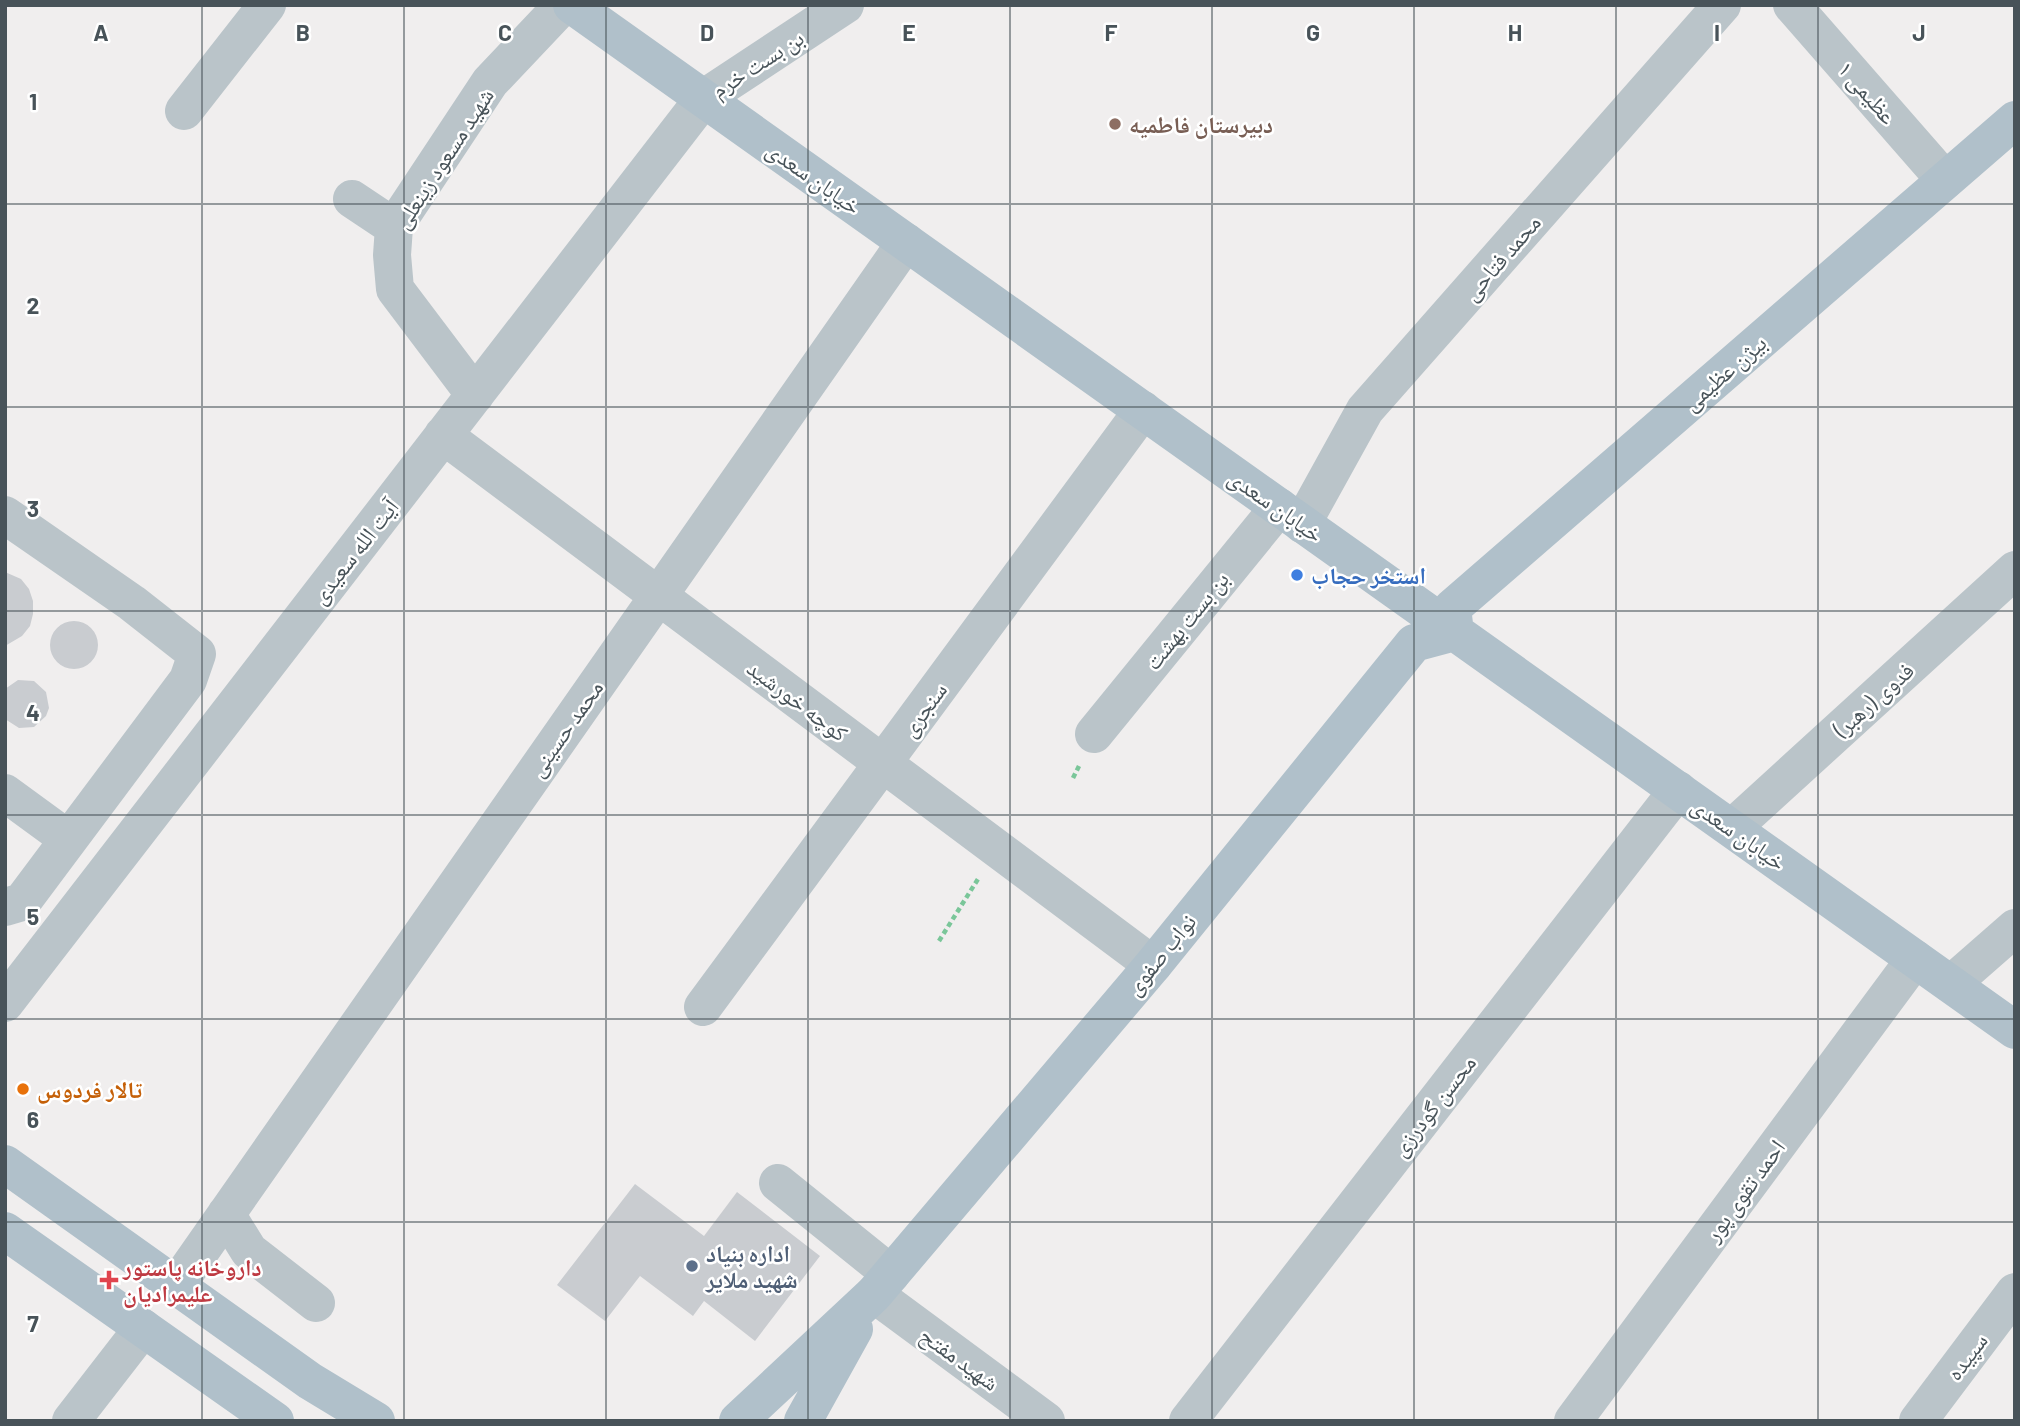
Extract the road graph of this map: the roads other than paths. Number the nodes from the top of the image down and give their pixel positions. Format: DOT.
graph roads {
  1 [pos="267,5"];
  2 [pos="563,5"];
  3 [pos="572,5"];
  4 [pos="845,5"];
  5 [pos="1721,5"];
  6 [pos="1792,5"];
  7 [pos="704,99"];
  8 [pos="184,111"];
  9 [pos="2015,120"];
  10 [pos="1945,180"];
  11 [pos="352,199"];
  12 [pos="394,227"];
  13 [pos="906,242"];
  14 [pos="475,395"];
  15 [pos="1143,410"];
  16 [pos="443,435"];
  17 [pos="5,515"];
  18 [pos="1291,515"];
  19 [pos="2015,570"];
  20 [pos="658,595"];
  21 [pos="1455,632"];
  22 [pos="1094,734"];
  23 [pos="883,763"];
  24 [pos="1678,790"];
  25 [pos="5,793"];
  26 [pos="1732,828"];
  27 [pos="68,839"];
  28 [pos="5,907"];
  29 [pos="2015,928"];
  30 [pos="1915,958"];
  31 [pos="1153,965"];
  32 [pos="1951,984"];
  33 [pos="5,1003"];
  34 [pos="703,1007"];
  35 [pos="2015,1030"];
  36 [pos="5,1164"];
  37 [pos="778,1183"];
  38 [pos="226,1214"];
  39 [pos="5,1231"];
  40 [pos="883,1284"];
  41 [pos="176,1286"];
  42 [pos="2015,1292"];
  43 [pos="316,1303"];
  44 [pos="143,1328"];
  45 [pos="71,1421"];
  46 [pos="275,1421"];
  47 [pos="376,1421"];
  48 [pos="737,1421"];
  49 [pos="803,1421"];
  50 [pos="1045,1421"];
  51 [pos="1188,1421"];
  52 [pos="1573,1421"];
  53 [pos="1918,1421"];
  1 -- 8 [label="street"];
  2 -- 12 [label="street, شهید مسعود زینعلی"];
  3 -- 7 [label="main road, خیابان سعدی"];
  4 -- 7 [label="street, بن بست خرم"];
  5 -- 18 [label="street, محمد فتاحی"];
  6 -- 10 [label="street, عظیمی ۱"];
  7 -- 13 [label="main road, خیابان سعدی"];
  7 -- 14 [label="street, آیت الله سعیدی"];
  9 -- 10 [label="main road, بیژن عظیمی"];
  10 -- 21 [label="main road, بیژن عظیمی"];
  11 -- 12 [label="street"];
  12 -- 14 [label="street, شهید مسعود زینعلی"];
  13 -- 15 [label="main road, خیابان سعدی"];
  13 -- 20 [label="street, محمد حسینی"];
  14 -- 16 [label="street, آیت الله سعیدی"];
  15 -- 18 [label="main road, خیابان سعدی"];
  15 -- 23 [label="street, سنجری"];
  16 -- 20 [label="street, کوچه خورشید"];
  16 -- 33 [label="street, آیت الله سعیدی"];
  17 -- 27 [label="street"];
  18 -- 21 [label="main road, خیابان سعدی"];
  18 -- 22 [label="street, بن بست بهشت"];
  19 -- 26 [label="street, فدوی (رهبر)"];
  20 -- 23 [label="street, کوچه خورشید"];
  20 -- 38 [label="street, محمد حسینی"];
  21 -- 24 [label="main road, خیابان سعدی"];
  21 -- 31 [label="main road, نواب صفوی"];
  23 -- 31 [label="street, کوچه خورشید"];
  23 -- 34 [label="street, سنجری"];
  24 -- 26 [label="main road, خیابان سعدی"];
  24 -- 51 [label="street, محسن گودرزی"];
  25 -- 27 [label="street"];
  26 -- 30 [label="main road, خیابان سعدی"];
  27 -- 28 [label="street"];
  29 -- 32 [label="street"];
  30 -- 32 [label="main road, خیابان سعدی"];
  30 -- 52 [label="street, احمد تقوی پور"];
  31 -- 40 [label="main road, نواب صفوی"];
  32 -- 35 [label="main road, خیابان سعدی"];
  36 -- 41 [label="main road"];
  37 -- 40 [label="street, شهید مفتح"];
  38 -- 41 [label="street, محمد حسینی"];
  38 -- 43 [label="street"];
  39 -- 44 [label="main road"];
  40 -- 48 [label="main road"];
  40 -- 49 [label="main road"];
  40 -- 50 [label="street, شهید مفتح"];
  41 -- 47 [label="main road"];
  42 -- 53 [label="street, سپیده"];
  44 -- 45 [label="street"];
  44 -- 46 [label="main road"];
}
